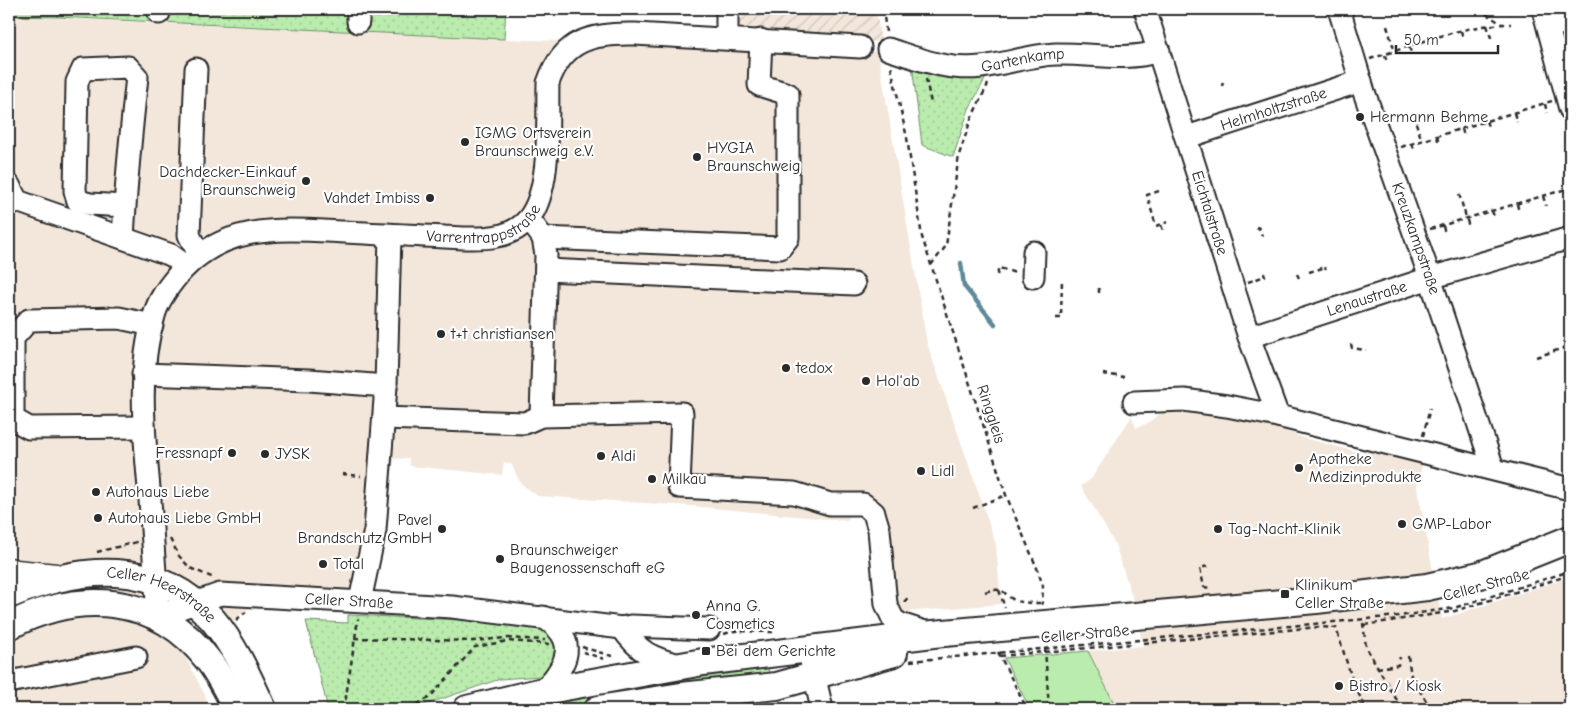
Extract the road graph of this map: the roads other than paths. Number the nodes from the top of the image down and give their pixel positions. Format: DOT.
graph roads {
  1 [pos="727,9"];
  2 [pos="1146,9"];
  3 [pos="1340,9"];
  4 [pos="1546,18"];
  5 [pos="1570,19"];
  6 [pos="727,38"];
  7 [pos="761,40"];
  8 [pos="860,47"];
  9 [pos="888,49"];
  10 [pos="1159,51"];
  11 [pos="196,69"];
  12 [pos="1361,81"];
  13 [pos="1564,104"];
  14 [pos="1187,137"];
  15 [pos="10,186"];
  16 [pos="125,206"];
  17 [pos="528,219"];
  18 [pos="390,234"];
  19 [pos="123,238"];
  20 [pos="1570,238"];
  21 [pos="1034,252"];
  22 [pos="545,254"];
  23 [pos="193,260"];
  24 [pos="1029,276"];
  25 [pos="1430,278"];
  26 [pos="854,284"];
  27 [pos="152,325"];
  28 [pos="1249,337"];
  29 [pos="143,374"];
  30 [pos="386,386"];
  31 [pos="1134,402"];
  32 [pos="541,416"];
  33 [pos="1278,416"];
  34 [pos="384,418"];
  35 [pos="144,427"];
  36 [pos="1493,468"];
  37 [pos="1570,489"];
  38 [pos="1570,539"];
  39 [pos="1570,559"];
  40 [pos="9,572"];
  41 [pos="56,578"];
  42 [pos="155,582"];
  43 [pos="9,595"];
  44 [pos="360,601"];
  45 [pos="194,602"];
  46 [pos="158,616"];
  47 [pos="543,617"];
  48 [pos="9,626"];
  49 [pos="622,628"];
  50 [pos="709,629"];
  51 [pos="933,634"];
  52 [pos="810,650"];
  53 [pos="136,657"];
  54 [pos="679,666"];
  55 [pos="813,677"];
  56 [pos="9,682"];
  57 [pos="543,691"];
  58 [pos="717,701"];
  59 [pos="257,708"];
  60 [pos="467,709"];
  61 [pos="598,709"];
  62 [pos="822,709"];
  1 -- 6 [label="street"];
  2 -- 10 [label="street, Eichtalstraße"];
  3 -- 12 [label="street, Kreuzkampstraße"];
  4 -- 5 [label="street"];
  4 -- 13 [label="street"];
  6 -- 7 [label="street, Varrentrappstraße"];
  6 -- 17 [label="street, Varrentrappstraße"];
  7 -- 8 [label="street, Varrentrappstraße"];
  7 -- 22 [label="street"];
  9 -- 10 [label="street, Gartenkamp"];
  10 -- 14 [label="street, Eichtalstraße"];
  11 -- 23 [label="street"];
  12 -- 14 [label="street, Helmholtzstraße"];
  12 -- 25 [label="street, Kreuzkampstraße"];
  14 -- 28 [label="street, Eichtalstraße"];
  15 -- 19 [label="street"];
  16 -- 16 [label="street"];
  16 -- 19 [label="street"];
  17 -- 18 [label="street, Varrentrappstraße"];
  17 -- 22 [label="street"];
  18 -- 23 [label="street, Varrentrappstraße"];
  18 -- 30 [label="street"];
  19 -- 23 [label="street"];
  20 -- 25 [label="street, Lenaustraße"];
  21 -- 24 [label="street"];
  22 -- 26 [label="street"];
  22 -- 32 [label="street"];
  23 -- 27 [label="street, Varrentrappstraße"];
  25 -- 28 [label="street, Lenaustraße"];
  25 -- 36 [label="street, Kreuzkampstraße"];
  27 -- 29 [label="street, Varrentrappstraße"];
  27 -- 35 [label="street"];
  28 -- 33 [label="street, Eichtalstraße"];
  29 -- 30 [label="street"];
  29 -- 35 [label="street, Varrentrappstraße"];
  30 -- 34 [label="street"];
  31 -- 33 [label="street"];
  32 -- 34 [label="street"];
  32 -- 51 [label="street"];
  33 -- 36 [label="street"];
  34 -- 44 [label="street"];
  35 -- 42 [label="street, Varrentrappstraße"];
  36 -- 37 [label="street"];
  38 -- 51 [label="main road, Celler Straße"];
  39 -- 55 [label="main road, Celler Straße"];
  40 -- 41 [label="highway"];
  41 -- 42 [label="main road, Celler Heerstraße"];
  41 -- 43 [label="main road, Celler Heerstraße"];
  42 -- 45 [label="main road, Celler Heerstraße"];
  42 -- 46 [label="street, Varrentrappstraße"];
  44 -- 45 [label="street, Celler Straße"];
  44 -- 47 [label="street, Celler Straße"];
  45 -- 46 [label="street, Celler Straße"];
  45 -- 59 [label="main road, Celler Heerstraße"];
  46 -- 48 [label="main road, Celler Heerstraße"];
  46 -- 59 [label="main road, Celler Heerstraße"];
  47 -- 49 [label="street, Celler Straße"];
  47 -- 57 [label="street"];
  49 -- 50 [label="street, Celler Straße"];
  49 -- 54 [label="street, Celler Straße"];
  51 -- 52 [label="main road, Celler Straße"];
  52 -- 54 [label="main road, Celler Straße"];
  52 -- 55 [label="street"];
  53 -- 56 [label="street"];
  54 -- 57 [label="main road, Celler Straße"];
  55 -- 58 [label="main road, Celler Straße"];
  55 -- 62 [label="street"];
  57 -- 60 [label="main road, Celler Straße"];
  58 -- 61 [label="main road, Celler Straße"];
}
